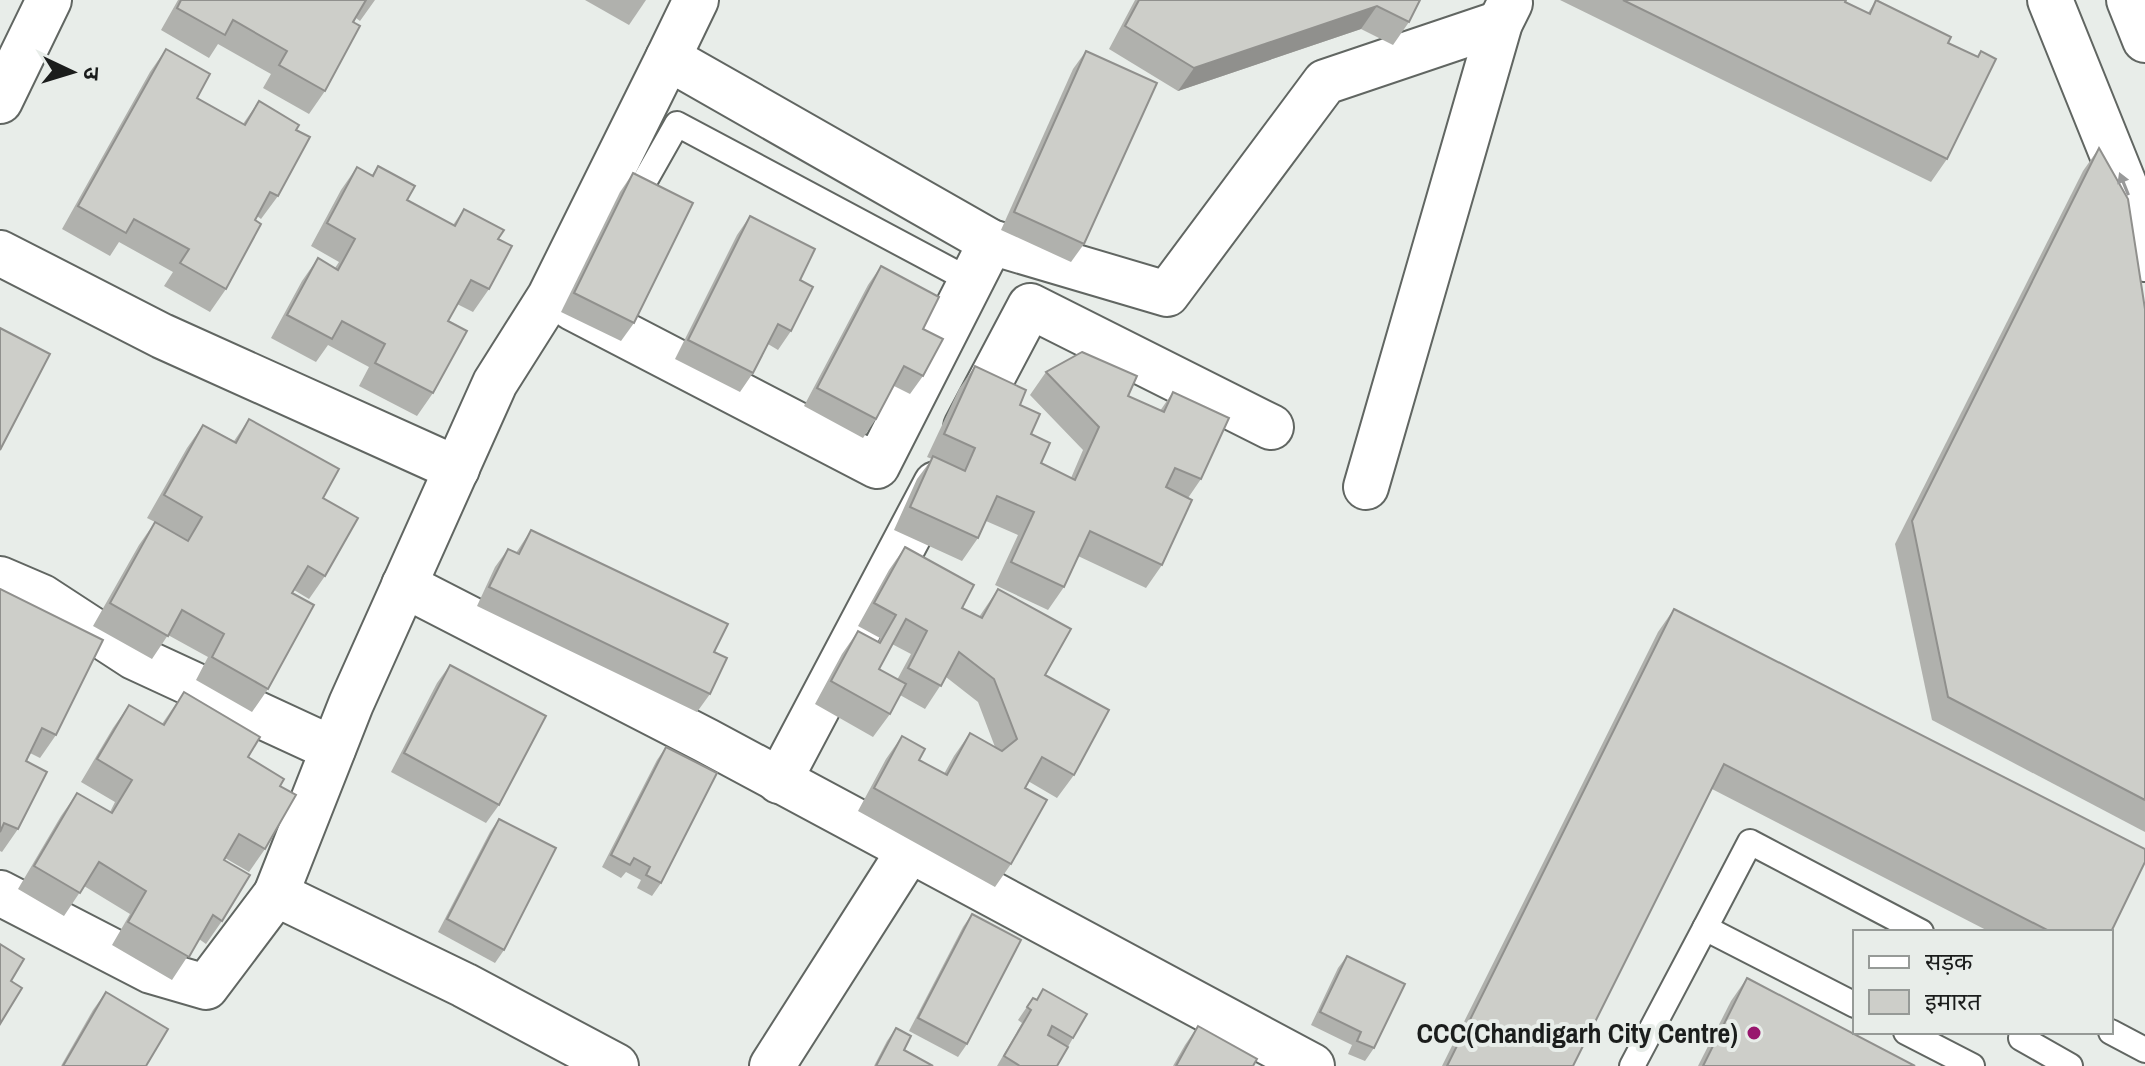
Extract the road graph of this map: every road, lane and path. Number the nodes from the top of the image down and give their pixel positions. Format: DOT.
graph roads {
  1 [pos="49,0"];
  2 [pos="696,0"];
  3 [pos="2129,0"];
  4 [pos="2063,6"];
  5 [pos="1506,11"];
  6 [pos="2145,40"];
  7 [pos="668,58"];
  8 [pos="0,101"];
  9 [pos="617,229"];
  10 [pos="991,242"];
  11 [pos="0,253"];
  12 [pos="2145,259"];
  13 [pos="971,281"];
  14 [pos="570,295"];
  15 [pos="1271,427"];
  16 [pos="457,469"];
  17 [pos="1366,487"];
  18 [pos="0,579"];
  19 [pos="404,585"];
  20 [pos="333,749"];
  21 [pos="779,781"];
  22 [pos="909,851"];
  23 [pos="0,893"];
  24 [pos="276,894"];
  25 [pos="1705,928"];
  26 [pos="1917,930"];
  27 [pos="1853,1004"];
  28 [pos="2113,1033"];
  29 [pos="1910,1034"];
  30 [pos="2021,1038"];
  31 [pos="2145,1050"];
  32 [pos="616,1066"];
  33 [pos="772,1066"];
  34 [pos="1312,1066"];
  35 [pos="1632,1066"];
  36 [pos="1972,1066"];
  37 [pos="2070,1066"];
  1 -- 8 [label="street"];
  2 -- 7 [label="street"];
  3 -- 6 [label="street"];
  12 -- 4 [label="street, one-way"];
  5 -- 10 [label="street"];
  5 -- 17 [label="street"];
  7 -- 10 [label="street"];
  7 -- 14 [label="street"];
  9 -- 13 [label="lane"];
  10 -- 13 [label="street"];
  11 -- 16 [label="street"];
  13 -- 14 [label="street"];
  14 -- 16 [label="street"];
  15 -- 21 [label="street"];
  16 -- 19 [label="street"];
  18 -- 20 [label="street"];
  19 -- 20 [label="street"];
  19 -- 21 [label="street"];
  20 -- 24 [label="street"];
  21 -- 22 [label="street"];
  22 -- 33 [label="street"];
  22 -- 34 [label="street"];
  23 -- 24 [label="street"];
  24 -- 32 [label="street"];
  25 -- 26 [label="lane"];
  25 -- 27 [label="lane"];
  25 -- 35 [label="lane"];
  28 -- 31 [label="lane"];
  29 -- 36 [label="lane"];
  30 -- 37 [label="lane"];
}
